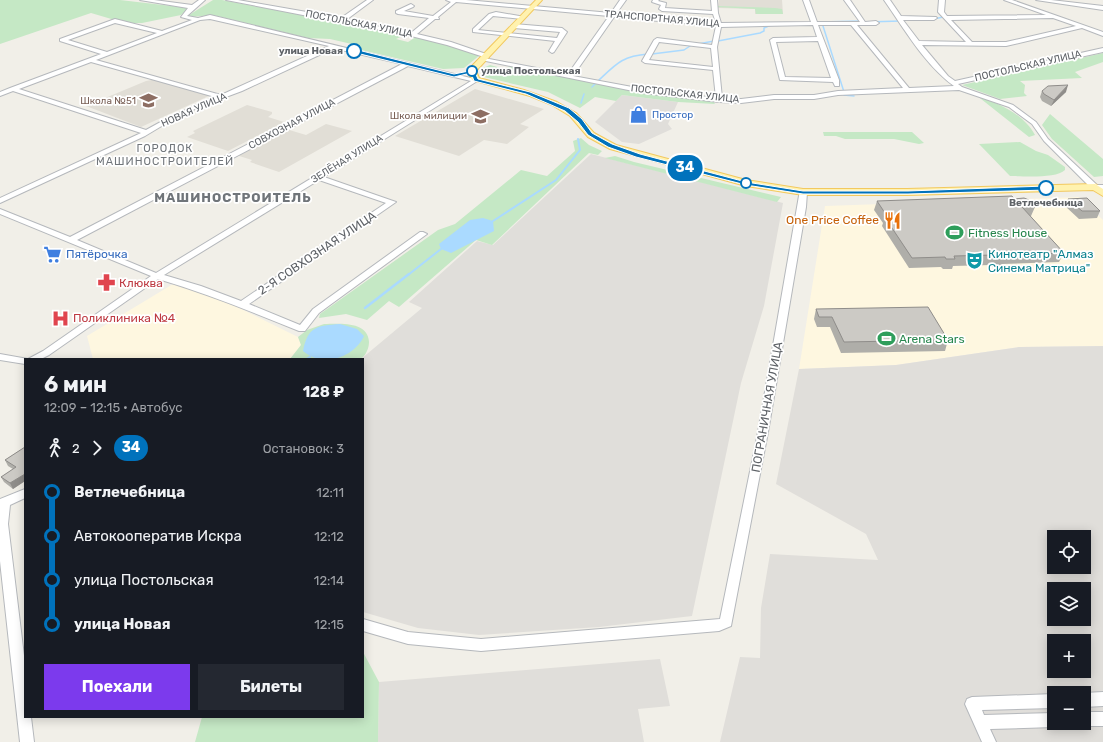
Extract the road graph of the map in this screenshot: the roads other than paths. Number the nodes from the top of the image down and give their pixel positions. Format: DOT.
graph roads {
  1 [pos="143,0"];
  2 [pos="202,0"];
  3 [pos="229,0"];
  4 [pos="370,0"];
  5 [pos="449,0"];
  6 [pos="456,0"];
  7 [pos="539,0"];
  8 [pos="624,0"];
  9 [pos="656,0"];
  10 [pos="714,0"];
  11 [pos="806,0"];
  12 [pos="847,0"];
  13 [pos="887,0"];
  14 [pos="942,0"];
  15 [pos="1007,0"];
  16 [pos="1039,0"];
  17 [pos="411,6"];
  18 [pos="193,7"];
  19 [pos="531,8"];
  20 [pos="1103,8"];
  21 [pos="715,13"];
  22 [pos="613,15"];
  23 [pos="522,17"];
  24 [pos="1052,17"];
  25 [pos="437,18"];
  26 [pos="901,18"];
  27 [pos="934,18"];
  28 [pos="946,18"];
  29 [pos="199,19"];
  30 [pos="342,20"];
  31 [pos="816,24"];
  32 [pos="854,24"];
  33 [pos="864,24"];
  34 [pos="876,24"];
  35 [pos="719,25"];
  36 [pos="514,26"];
  37 [pos="1081,27"];
  38 [pos="163,33"];
  39 [pos="413,34"];
  40 [pos="1103,34"];
  41 [pos="506,35"];
  42 [pos="821,39"];
  43 [pos="558,40"];
  44 [pos="917,43"];
  45 [pos="970,44"];
  46 [pos="337,47"];
  47 [pos="714,47"];
  48 [pos="1103,50"];
  49 [pos="552,51"];
  50 [pos="108,54"];
  51 [pos="486,58"];
  52 [pos="91,60"];
  53 [pos="407,64"];
  54 [pos="716,69"];
  55 [pos="472,71"];
  56 [pos="454,75"];
  57 [pos="569,77"];
  58 [pos="476,80"];
  59 [pos="836,80"];
  60 [pos="953,83"];
  61 [pos="960,88"];
  62 [pos="12,89"];
  63 [pos="908,91"];
  64 [pos="838,93"];
  65 [pos="0,94"];
  66 [pos="222,97"];
  67 [pos="719,100"];
  68 [pos="147,133"];
  69 [pos="318,177"];
  70 [pos="1099,187"];
  71 [pos="803,192"];
  72 [pos="1103,193"];
  73 [pos="0,201"];
  74 [pos="0,211"];
  75 [pos="422,234"];
  76 [pos="70,240"];
  77 [pos="157,276"];
  78 [pos="242,304"];
  79 [pos="47,356"];
  80 [pos="0,358"];
  81 [pos="24,361"];
  82 [pos="24,492"];
  83 [pos="2,503"];
  84 [pos="364,625"];
  85 [pos="1103,699"];
  86 [pos="1091,700"];
  87 [pos="1047,701"];
  88 [pos="24,716"];
  89 [pos="24,718"];
  90 [pos="1091,719"];
  91 [pos="1103,719"];
  92 [pos="1047,720"];
  93 [pos="980,722"];
  94 [pos="27,742"];
  95 [pos="989,742"];
  1 -- 18 [label="street"];
  2 -- 18 [label="street"];
  3 -- 30 [label="street, ПОСТОЛЬСКАЯ УЛИЦА"];
  4 -- 30 [label="street"];
  5 -- 6 [label="street, ТРАНСПОРТНАЯ УЛИЦА"];
  6 -- 19 [label="street, ТРАНСПОРТНАЯ УЛИЦА"];
  6 -- 25 [label="street"];
  7 -- 19 [label="main road"];
  8 -- 22 [label="street"];
  9 -- 21 [label="street"];
  10 -- 21 [label="street"];
  11 -- 31 [label="street"];
  12 -- 33 [label="street"];
  13 -- 26 [label="street"];
  14 -- 28 [label="street"];
  15 -- 24 [label="street"];
  16 -- 20 [label="street"];
  17 -- 25 [label="street"];
  18 -- 29 [label="street"];
  19 -- 22 [label="street, ТРАНСПОРТНАЯ УЛИЦА"];
  19 -- 23 [label="main road"];
  21 -- 35 [label="street"];
  22 -- 35 [label="street, ТРАНСПОРТНАЯ УЛИЦА"];
  22 -- 57 [label="street"];
  23 -- 36 [label="main road"];
  23 -- 41 [label="street"];
  24 -- 28 [label="street"];
  24 -- 37 [label="street"];
  25 -- 39 [label="street"];
  26 -- 27 [label="street"];
  26 -- 44 [label="street"];
  28 -- 45 [label="street"];
  29 -- 38 [label="street"];
  29 -- 46 [label="street"];
  30 -- 39 [label="street, ПОСТОЛЬСКАЯ УЛИЦА"];
  31 -- 32 [label="street, ТРАНСПОРТНАЯ УЛИЦА"];
  31 -- 35 [label="street, ТРАНСПОРТНАЯ УЛИЦА"];
  31 -- 42 [label="street"];
  32 -- 33 [label="street, ТРАНСПОРТНАЯ УЛИЦА"];
  32 -- 63 [label="street"];
  33 -- 34 [label="street, ТРАНСПОРТНАЯ УЛИЦА"];
  35 -- 47 [label="street"];
  36 -- 41 [label="main road"];
  36 -- 43 [label="street"];
  37 -- 40 [label="street"];
  37 -- 45 [label="street"];
  38 -- 50 [label="street"];
  38 -- 50 [label="street"];
  39 -- 51 [label="street, ПОСТОЛЬСКАЯ УЛИЦА"];
  41 -- 43 [label="street"];
  41 -- 51 [label="main road"];
  42 -- 59 [label="street"];
  42 -- 59 [label="street"];
  43 -- 49 [label="street"];
  44 -- 45 [label="street"];
  44 -- 60 [label="street"];
  46 -- 53 [label="street, НОВАЯ УЛИЦА"];
  46 -- 66 [label="street, НОВАЯ УЛИЦА"];
  47 -- 54 [label="street"];
  47 -- 54 [label="street"];
  48 -- 60 [label="street, ПОСТОЛЬСКАЯ УЛИЦА"];
  50 -- 52 [label="street"];
  51 -- 55 [label="main road"];
  51 -- 57 [label="street, ПОСТОЛЬСКАЯ УЛИЦА"];
  52 -- 62 [label="street"];
  52 -- 66 [label="street"];
  53 -- 56 [label="street, НОВАЯ УЛИЦА"];
  53 -- 76 [label="street, СОВХОЗНАЯ УЛИЦА"];
  54 -- 67 [label="street"];
  55 -- 56 [label="street"];
  55 -- 58 [label="main road"];
  56 -- 58 [label="street, НОВАЯ УЛИЦА"];
  57 -- 67 [label="street, ПОСТОЛЬСКАЯ УЛИЦА"];
  58 -- 69 [label="street, ЗЕЛЁНАЯ УЛИЦА"];
  58 -- 71 [label="main road"];
  59 -- 64 [label="street"];
  60 -- 61 [label="street"];
  61 -- 63 [label="street, ПОСТОЛЬСКАЯ УЛИЦА"];
  61 -- 70 [label="street"];
  62 -- 65 [label="street"];
  62 -- 68 [label="street"];
  63 -- 64 [label="street, ПОСТОЛЬСКАЯ УЛИЦА"];
  64 -- 67 [label="street, ПОСТОЛЬСКАЯ УЛИЦА"];
  66 -- 68 [label="street, НОВАЯ УЛИЦА"];
  68 -- 73 [label="street, НОВАЯ УЛИЦА"];
  69 -- 77 [label="street, ЗЕЛЁНАЯ УЛИЦА"];
  69 -- 78 [label="street, 2-Я СОВХОЗНАЯ УЛИЦА"];
  70 -- 71 [label="main road"];
  70 -- 72 [label="main road"];
  71 -- 84 [label="street, ПОГРАНИЧНАЯ УЛИЦА"];
  74 -- 76 [label="street"];
  75 -- 78 [label="street"];
  76 -- 77 [label="street"];
  77 -- 78 [label="street"];
  77 -- 79 [label="street, ЗЕЛЁНАЯ УЛИЦА"];
  80 -- 81 [label="street"];
  82 -- 83 [label="street"];
  83 -- 88 [label="street"];
  85 -- 86 [label="street"];
  87 -- 93 [label="street"];
  89 -- 94 [label="street"];
  90 -- 91 [label="street"];
  92 -- 93 [label="street"];
  93 -- 95 [label="street"];
}
